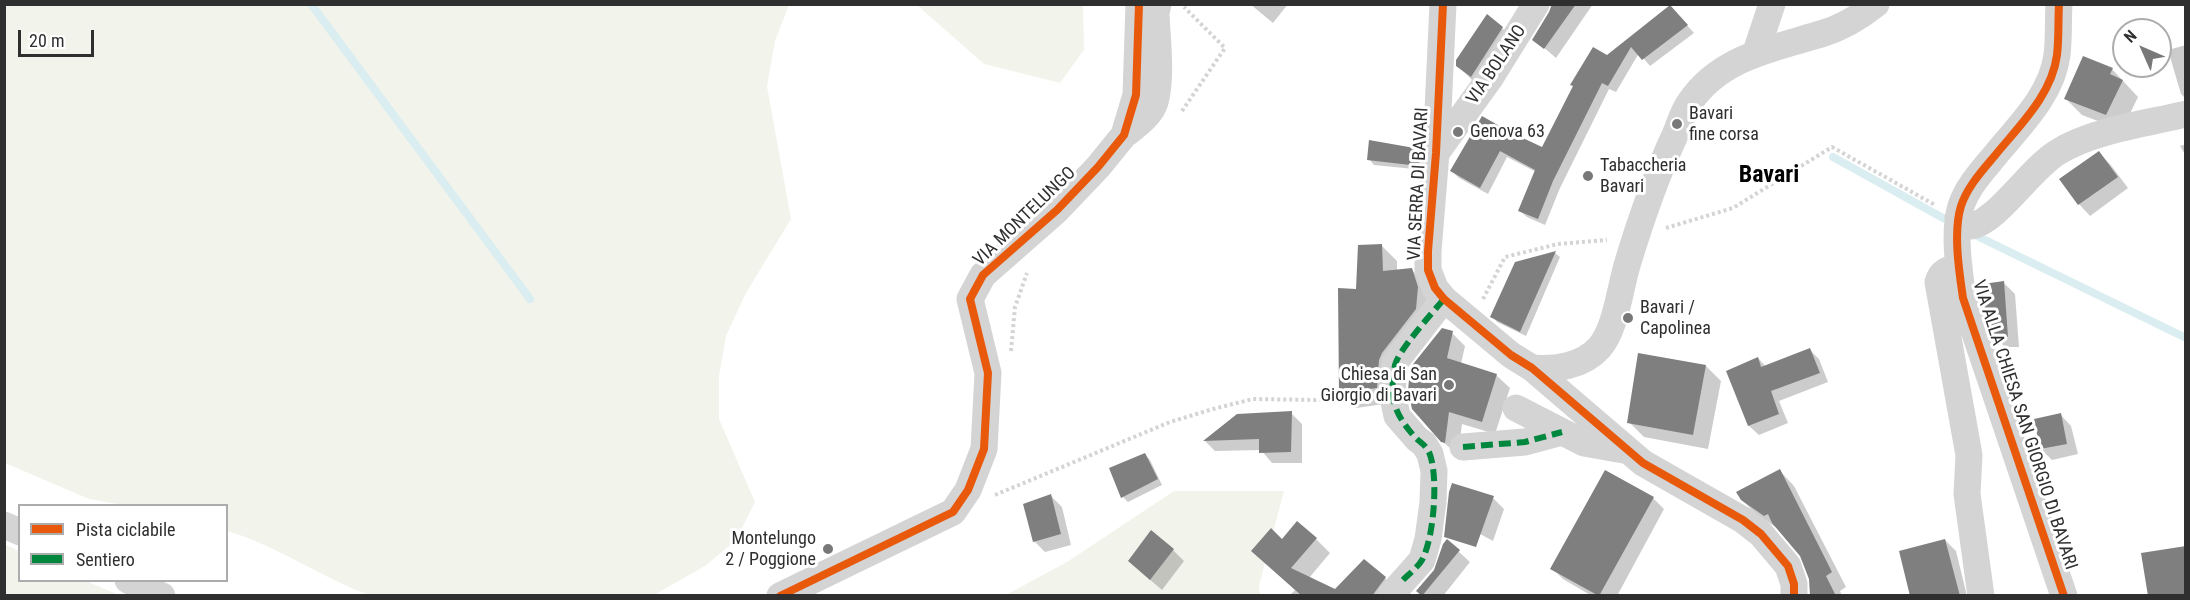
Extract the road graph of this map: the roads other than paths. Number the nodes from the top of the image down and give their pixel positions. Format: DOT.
graph roads {
  1 [pos="1139,4"];
  2 [pos="1158,4"];
  3 [pos="1443,4"];
  4 [pos="1536,4"];
  5 [pos="1772,4"];
  6 [pos="1876,4"];
  7 [pos="2059,4"];
  8 [pos="1756,52"];
  9 [pos="2186,114"];
  10 [pos="1124,135"];
  11 [pos="1436,153"];
  12 [pos="1958,218"];
  13 [pos="1959,266"];
  14 [pos="1444,299"];
  15 [pos="1532,368"];
  16 [pos="1516,408"];
  17 [pos="1562,432"];
  18 [pos="1462,447"];
  19 [pos="1629,451"];
  20 [pos="4,525"];
  21 [pos="18,531"];
  22 [pos="132,582"];
  23 [pos="1397,588"];
  24 [pos="162,596"];
  25 [pos="780,596"];
  26 [pos="1794,596"];
  27 [pos="1981,596"];
  28 [pos="2064,596"];
  1 -- 10 [label="street, VIA MONTELUNGO"];
  2 -- 10 [label="street"];
  3 -- 11 [label="street, VIA SERRA DI BAVARI"];
  4 -- 11 [label="street, VIA BOLANO"];
  5 -- 8 [label="street"];
  6 -- 8 [label="street"];
  7 -- 12 [label="street, VIA ALLA CHIESA SAN GIORGIO DI BAVARI"];
  8 -- 15 [label="street"];
  9 -- 12 [label="street"];
  10 -- 25 [label="street, VIA MONTELUNGO"];
  11 -- 14 [label="street, VIA SERRA DI BAVARI"];
  12 -- 13 [label="street, VIA ALLA CHIESA SAN GIORGIO DI BAVARI"];
  13 -- 27 [label="street, VIA ALLA CHIESA SAN GIORGIO DI BAVARI"];
  13 -- 28 [label="street, VIA ALLA CHIESA SAN GIORGIO DI BAVARI"];
  14 -- 15 [label="street, VIA SERRA DI BAVARI"];
  14 -- 23 [label="street"];
  15 -- 19 [label="street"];
  16 -- 17 [label="street"];
  17 -- 18 [label="street"];
  17 -- 19 [label="street"];
  19 -- 26 [label="street"];
  20 -- 21 [label="street"];
  22 -- 24 [label="street"];
}
